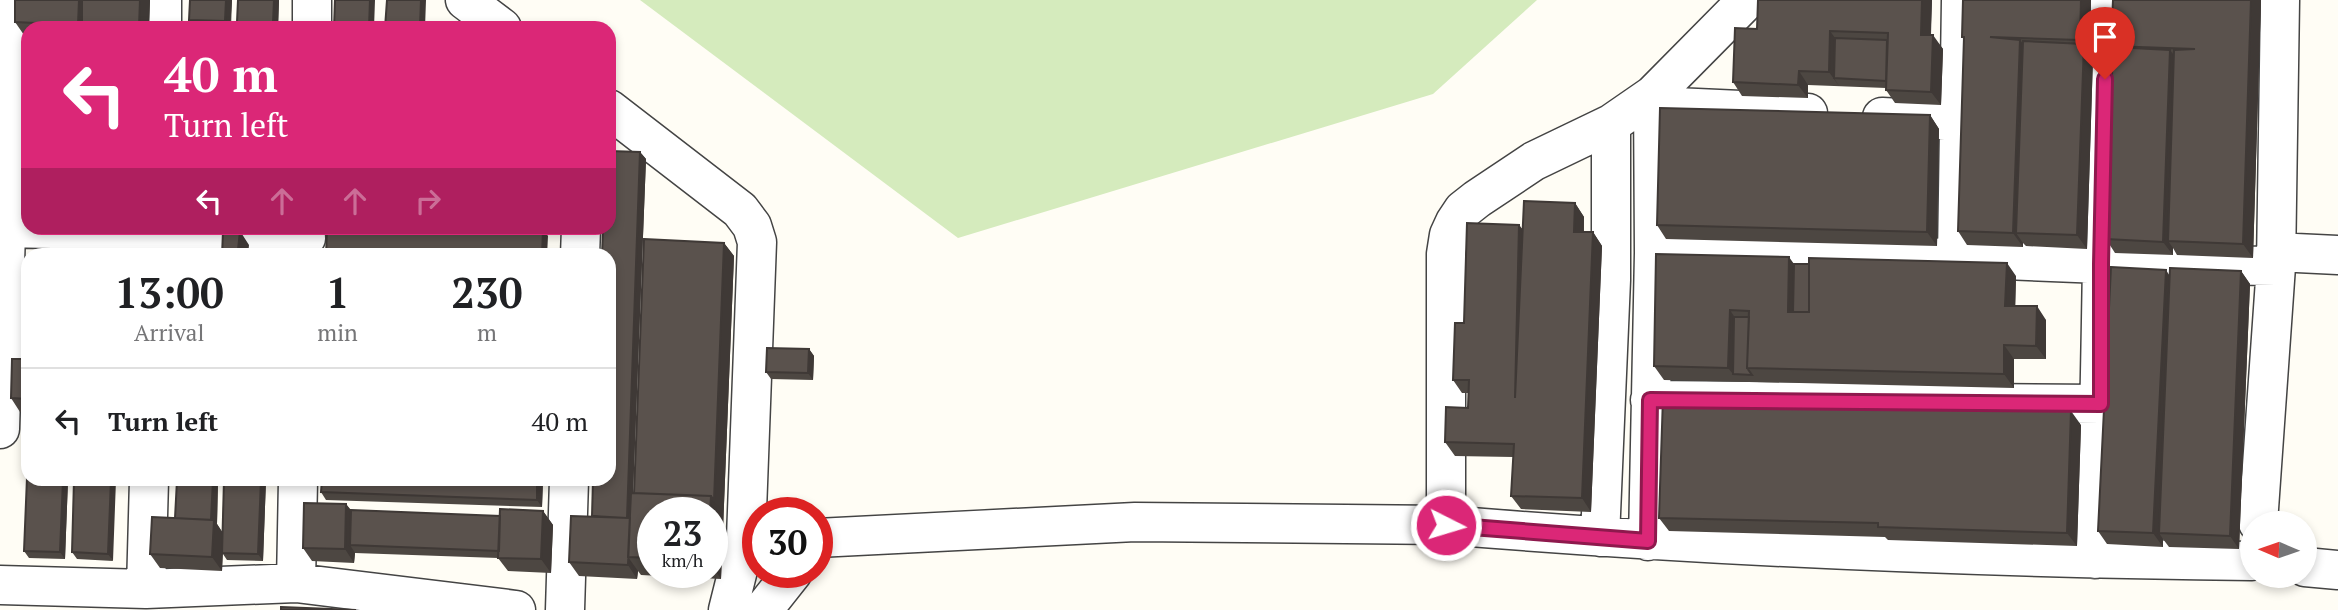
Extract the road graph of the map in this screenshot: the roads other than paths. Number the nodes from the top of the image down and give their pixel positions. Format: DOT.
graph roads {
  1 [pos="13,0"];
  2 [pos="162,0"];
  3 [pos="313,0"];
  4 [pos="463,0"];
  5 [pos="1747,0"];
  6 [pos="1961,0"];
  7 [pos="2106,0"];
  8 [pos="2280,0"];
  9 [pos="162,21"];
  10 [pos="312,21"];
  11 [pos="460,21"];
  12 [pos="492,21"];
  13 [pos="1653,101"];
  14 [pos="616,114"];
  15 [pos="1959,121"];
  16 [pos="1611,124"];
  17 [pos="3,228"];
  18 [pos="21,229"];
  19 [pos="110,235"];
  20 [pos="156,238"];
  21 [pos="306,240"];
  22 [pos="1654,253"];
  23 [pos="2338,255"];
  24 [pos="1958,258"];
  25 [pos="2276,259"];
  26 [pos="2101,264"];
  27 [pos="1650,400"];
  28 [pos="2101,404"];
  29 [pos="0,429"];
  30 [pos="149,486"];
  31 [pos="298,486"];
  32 [pos="569,486"];
  33 [pos="753,497"];
  34 [pos="2259,511"];
  35 [pos="1446,525"];
  36 [pos="1600,537"];
  37 [pos="833,538"];
  38 [pos="1648,541"];
  39 [pos="2095,559"];
  40 [pos="2240,561"];
  41 [pos="2317,567"];
  42 [pos="2338,570"];
  43 [pos="296,583"];
  44 [pos="0,585"];
  45 [pos="769,588"];
  46 [pos="146,589"];
  47 [pos="747,603"];
  48 [pos="516,610"];
  49 [pos="565,610"];
  1 -- 17 [label="street"];
  2 -- 9 [label="street"];
  3 -- 10 [label="street"];
  4 -- 11 [label="street"];
  4 -- 12 [label="street"];
  5 -- 13 [label="street"];
  6 -- 15 [label="street"];
  7 -- 26 [label="street"];
  8 -- 25 [label="street"];
  13 -- 15 [label="street"];
  13 -- 16 [label="street"];
  13 -- 22 [label="street"];
  14 -- 33 [label="street"];
  15 -- 24 [label="street"];
  16 -- 35 [label="street"];
  16 -- 36 [label="street"];
  17 -- 18 [label="street"];
  17 -- 29 [label="street"];
  19 -- 20 [label="street"];
  20 -- 21 [label="street"];
  22 -- 24 [label="street"];
  22 -- 27 [label="street"];
  23 -- 25 [label="street"];
  24 -- 26 [label="street"];
  25 -- 26 [label="street"];
  25 -- 34 [label="street"];
  26 -- 28 [label="street"];
  27 -- 28 [label="street"];
  27 -- 38 [label="street"];
  28 -- 39 [label="street"];
  30 -- 46 [label="street"];
  31 -- 43 [label="street"];
  32 -- 49 [label="street"];
  35 -- 36 [label="street"];
  35 -- 37 [label="street"];
  36 -- 38 [label="street"];
  38 -- 39 [label="street"];
  39 -- 40 [label="street"];
  41 -- 42 [label="street"];
  43 -- 46 [label="street"];
  43 -- 48 [label="street"];
  44 -- 46 [label="street"];
  45 -- 47 [label="street"];
}
